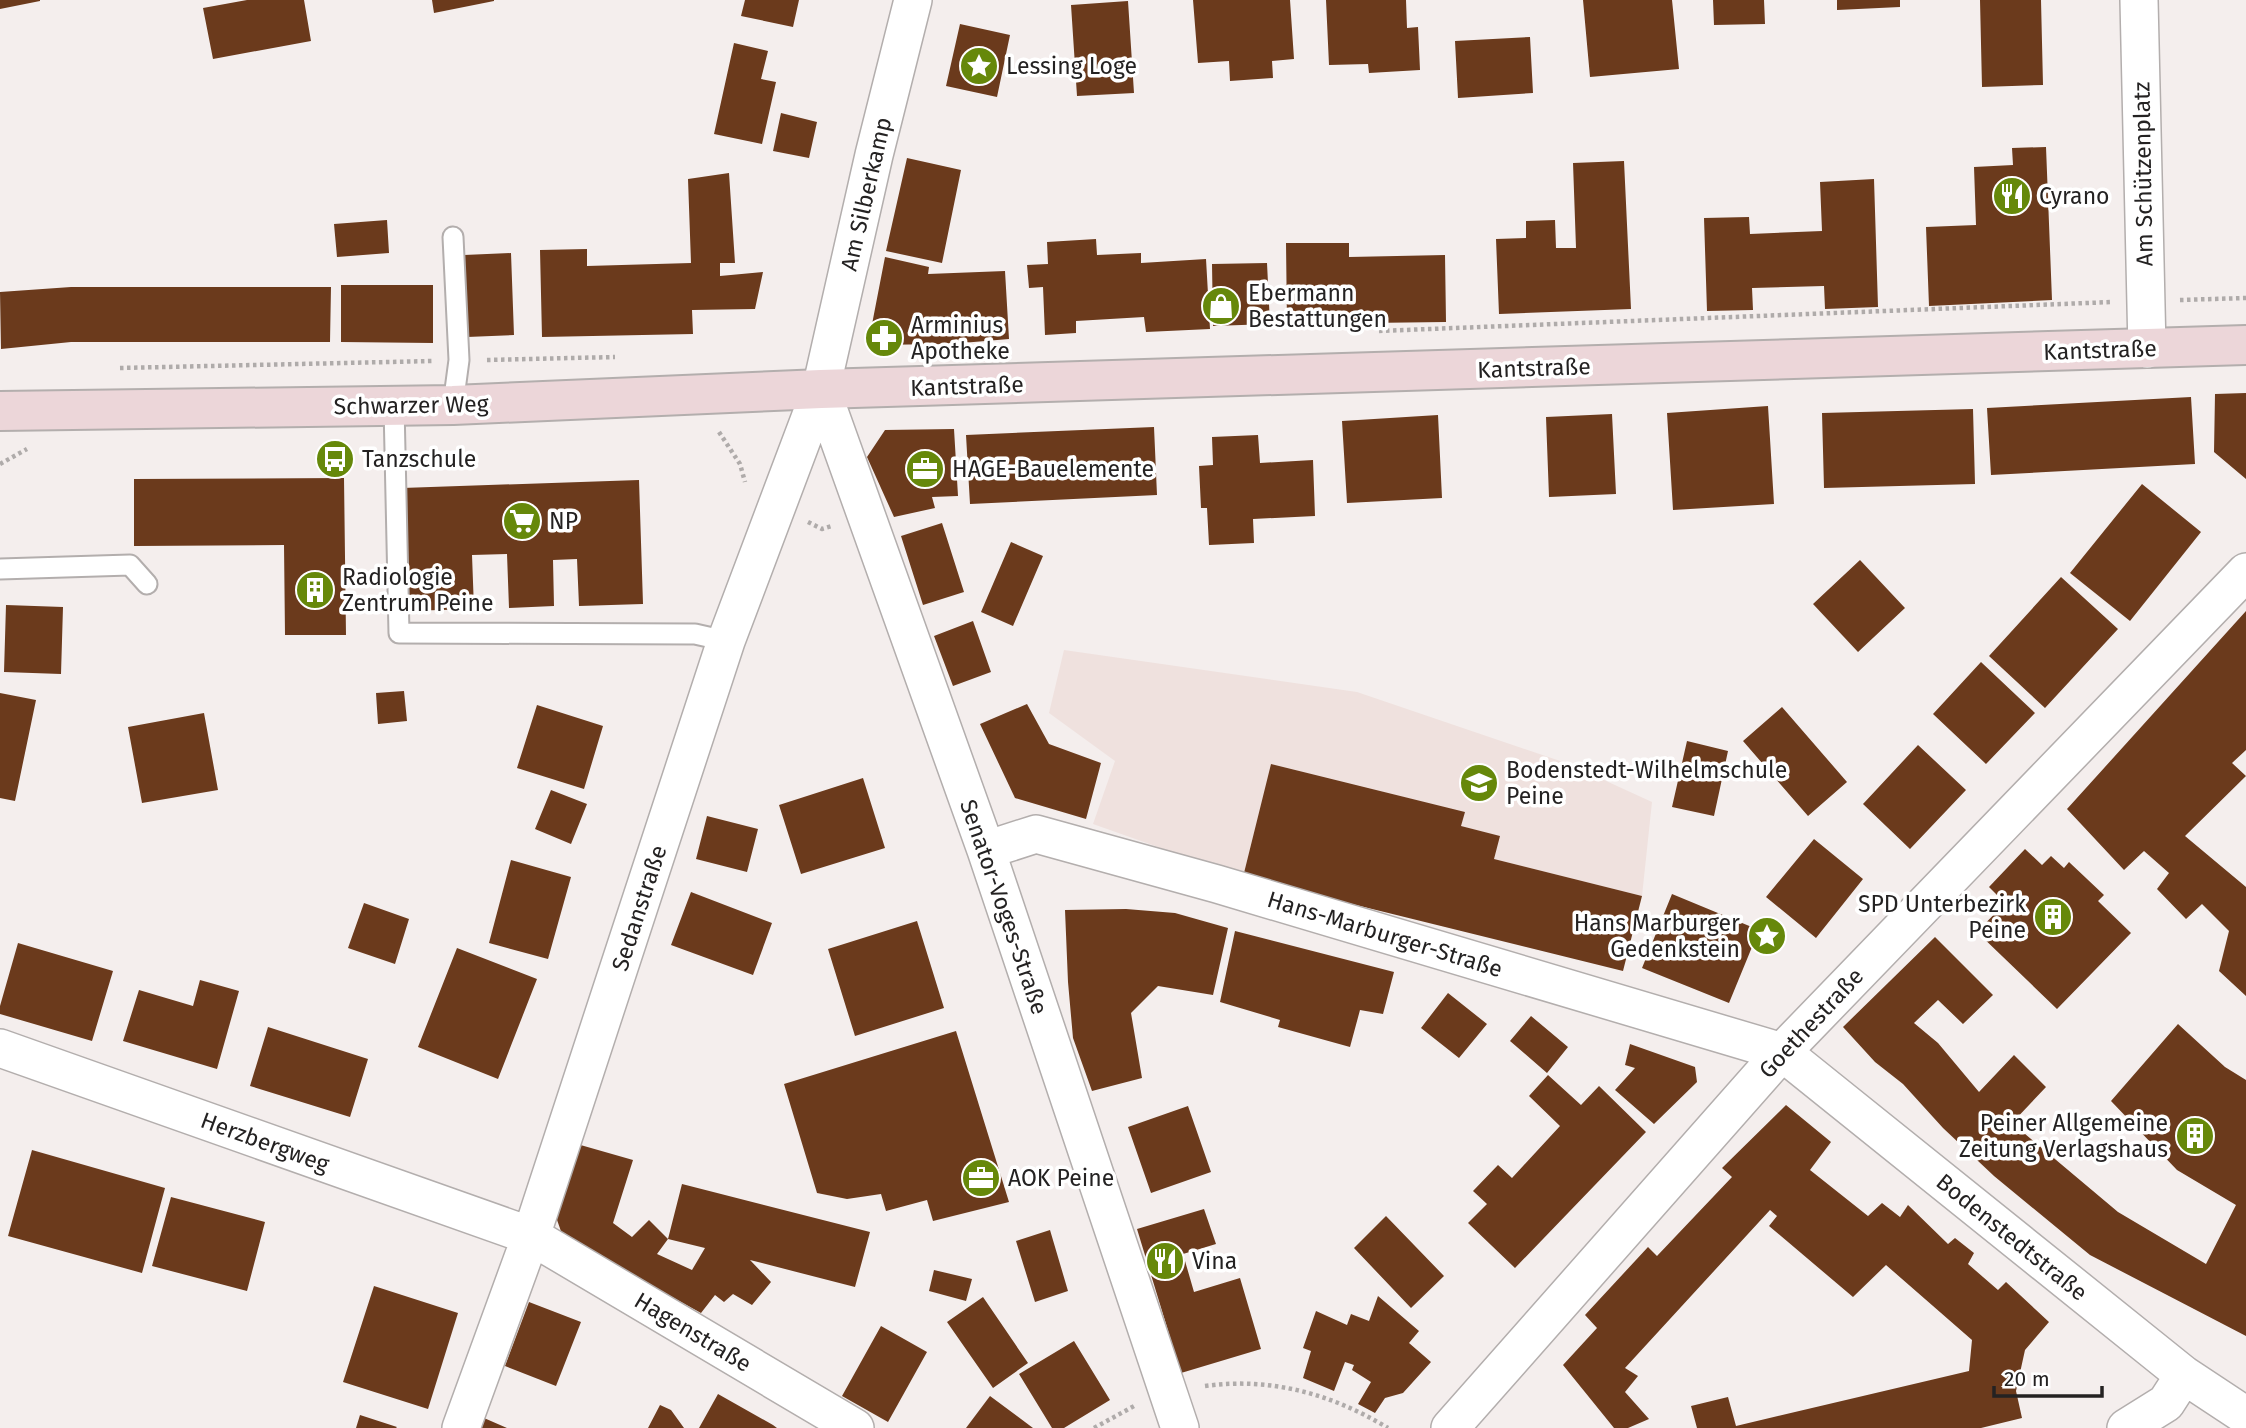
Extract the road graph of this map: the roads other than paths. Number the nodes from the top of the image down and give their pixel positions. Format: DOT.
graph roads {
  1 [pos="913,0"];
  2 [pos="2139,0"];
  3 [pos="453,237"];
  4 [pos="2246,345"];
  5 [pos="2147,349"];
  6 [pos="821,389"];
  7 [pos="394,405"];
  8 [pos="453,405"];
  9 [pos="0,411"];
  10 [pos="0,569"];
  11 [pos="2246,572"];
  12 [pos="147,584"];
  13 [pos="726,641"];
  14 [pos="986,850"];
  15 [pos="0,1048"];
  16 [pos="1782,1052"];
  17 [pos="531,1236"];
  18 [pos="2184,1375"];
  19 [pos="2246,1416"];
  20 [pos="461,1428"];
  21 [pos="855,1428"];
  22 [pos="1180,1428"];
  23 [pos="1450,1428"];
  24 [pos="2126,1428"];
  1 -- 6 [label="street, Am Silberkamp"];
  2 -- 5 [label="street, Am Schützenplatz"];
  3 -- 8 [label="lane"];
  4 -- 5 [label="street, Kantstraße"];
  5 -- 6 [label="street, Kantstraße"];
  6 -- 8 [label="street, Schwarzer Weg"];
  6 -- 13 [label="street, Sedanstraße"];
  6 -- 14 [label="street, Senator-Voges-Straße"];
  7 -- 8 [label="street, Schwarzer Weg"];
  7 -- 9 [label="street, Schwarzer Weg"];
  7 -- 13 [label="lane"];
  10 -- 12 [label="lane"];
  11 -- 16 [label="street, Goethestraße"];
  13 -- 17 [label="street, Sedanstraße"];
  14 -- 16 [label="street, Hans-Marburger-Straße"];
  14 -- 22 [label="street, Senator-Voges-Straße"];
  15 -- 17 [label="street, Herzbergweg"];
  16 -- 18 [label="street, Bodenstedtstraße"];
  16 -- 23 [label="street, Goethestraße"];
  17 -- 20 [label="street, Sedanstraße"];
  17 -- 21 [label="street, Hagenstraße"];
  18 -- 19 [label="street, Bodenstedtstraße"];
  18 -- 24 [label="street"];
}
